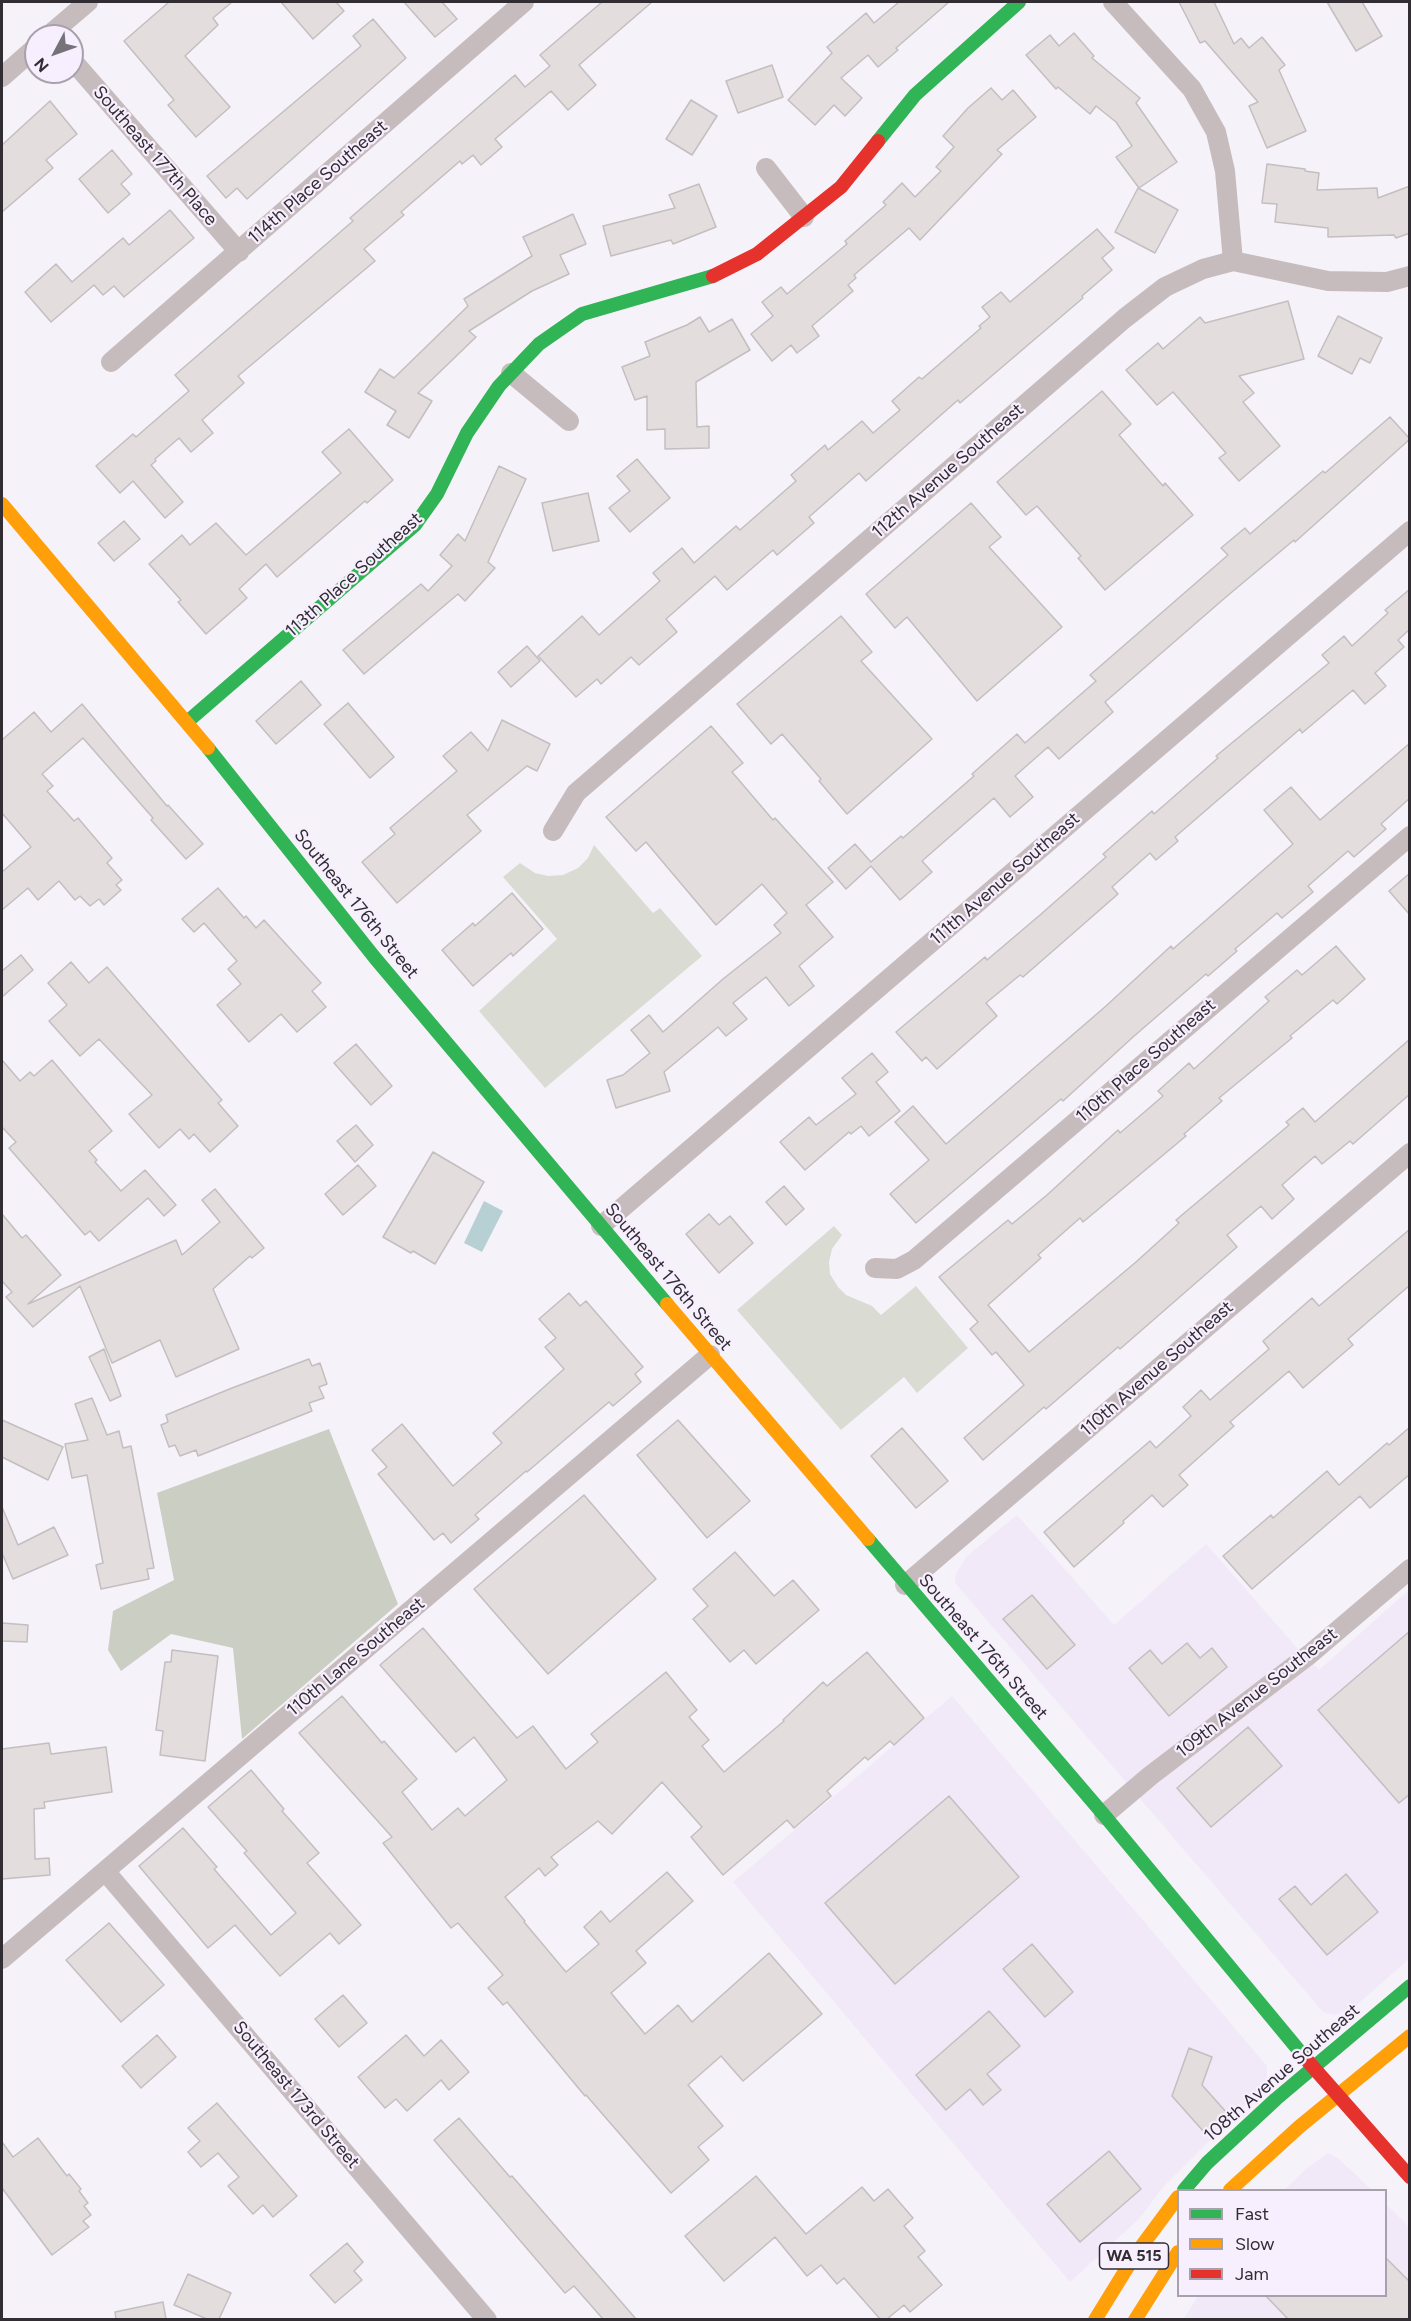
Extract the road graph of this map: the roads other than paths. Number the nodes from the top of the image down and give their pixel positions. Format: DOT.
graph roads {
  1 [pos="88,2"];
  2 [pos="524,2"];
  3 [pos="1019,2"];
  4 [pos="1113,2"];
  5 [pos="62,24"];
  6 [pos="24,58"];
  7 [pos="84,74"];
  8 [pos="2,77"];
  9 [pos="766,168"];
  10 [pos="804,217"];
  11 [pos="239,252"];
  12 [pos="1233,261"];
  13 [pos="1410,276"];
  14 [pos="111,362"];
  15 [pos="511,373"];
  16 [pos="569,421"];
  17 [pos="2,504"];
  18 [pos="1410,531"];
  19 [pos="187,722"];
  20 [pos="553,831"];
  21 [pos="1410,836"];
  22 [pos="1410,1153"];
  23 [pos="601,1226"];
  24 [pos="875,1268"];
  25 [pos="710,1355"];
  26 [pos="1410,1569"];
  27 [pos="905,1585"];
  28 [pos="1104,1815"];
  29 [pos="105,1871"];
  30 [pos="2,1959"];
  31 [pos="1410,1986"];
  32 [pos="1410,2036"];
  33 [pos="1313,2067"];
  34 [pos="1338,2095"];
  35 [pos="1410,2177"];
  36 [pos="1185,2189"];
  37 [pos="1231,2189"];
  38 [pos="1177,2200"];
  39 [pos="1177,2255"];
  40 [pos="487,2319"];
  41 [pos="1095,2319"];
  42 [pos="1135,2319"];
  1 -- 5 [label="street"];
  2 -- 11 [label="street, 114th Place Southeast"];
  3 -- 10 [label="main road, 113th Place Southeast"];
  4 -- 12 [label="street"];
  6 -- 8 [label="street"];
  7 -- 11 [label="street, Southeast 177th Place"];
  9 -- 10 [label="street"];
  10 -- 15 [label="main road, 113th Place Southeast"];
  11 -- 14 [label="street, 114th Place Southeast"];
  12 -- 13 [label="street, 112th Avenue Southeast"];
  12 -- 20 [label="street, 112th Avenue Southeast"];
  15 -- 16 [label="street"];
  15 -- 19 [label="main road, 113th Place Southeast"];
  17 -- 19 [label="main road, Southeast 176th Street"];
  18 -- 23 [label="street, 111th Avenue Southeast"];
  19 -- 23 [label="main road, Southeast 176th Street"];
  21 -- 24 [label="street, 110th Place Southeast"];
  22 -- 27 [label="street, 110th Avenue Southeast"];
  23 -- 25 [label="main road, Southeast 176th Street"];
  25 -- 27 [label="main road, Southeast 176th Street"];
  25 -- 29 [label="street, 110th Lane Southeast"];
  26 -- 28 [label="street, 109th Avenue Southeast"];
  27 -- 28 [label="main road, Southeast 176th Street"];
  28 -- 33 [label="main road, Southeast 176th Street"];
  29 -- 30 [label="street, 110th Lane Southeast"];
  29 -- 40 [label="street, Southeast 173rd Street"];
  31 -- 33 [label="main road, 108th Avenue Southeast"];
  32 -- 34 [label="main road"];
  33 -- 34 [label="main road, Southeast 176th Street"];
  33 -- 36 [label="main road, 108th Avenue Southeast"];
  34 -- 35 [label="main road, Southeast 176th Street"];
  34 -- 37 [label="main road"];
  38 -- 41 [label="main road, WA 515"];
  39 -- 42 [label="main road, WA 515"];
}
